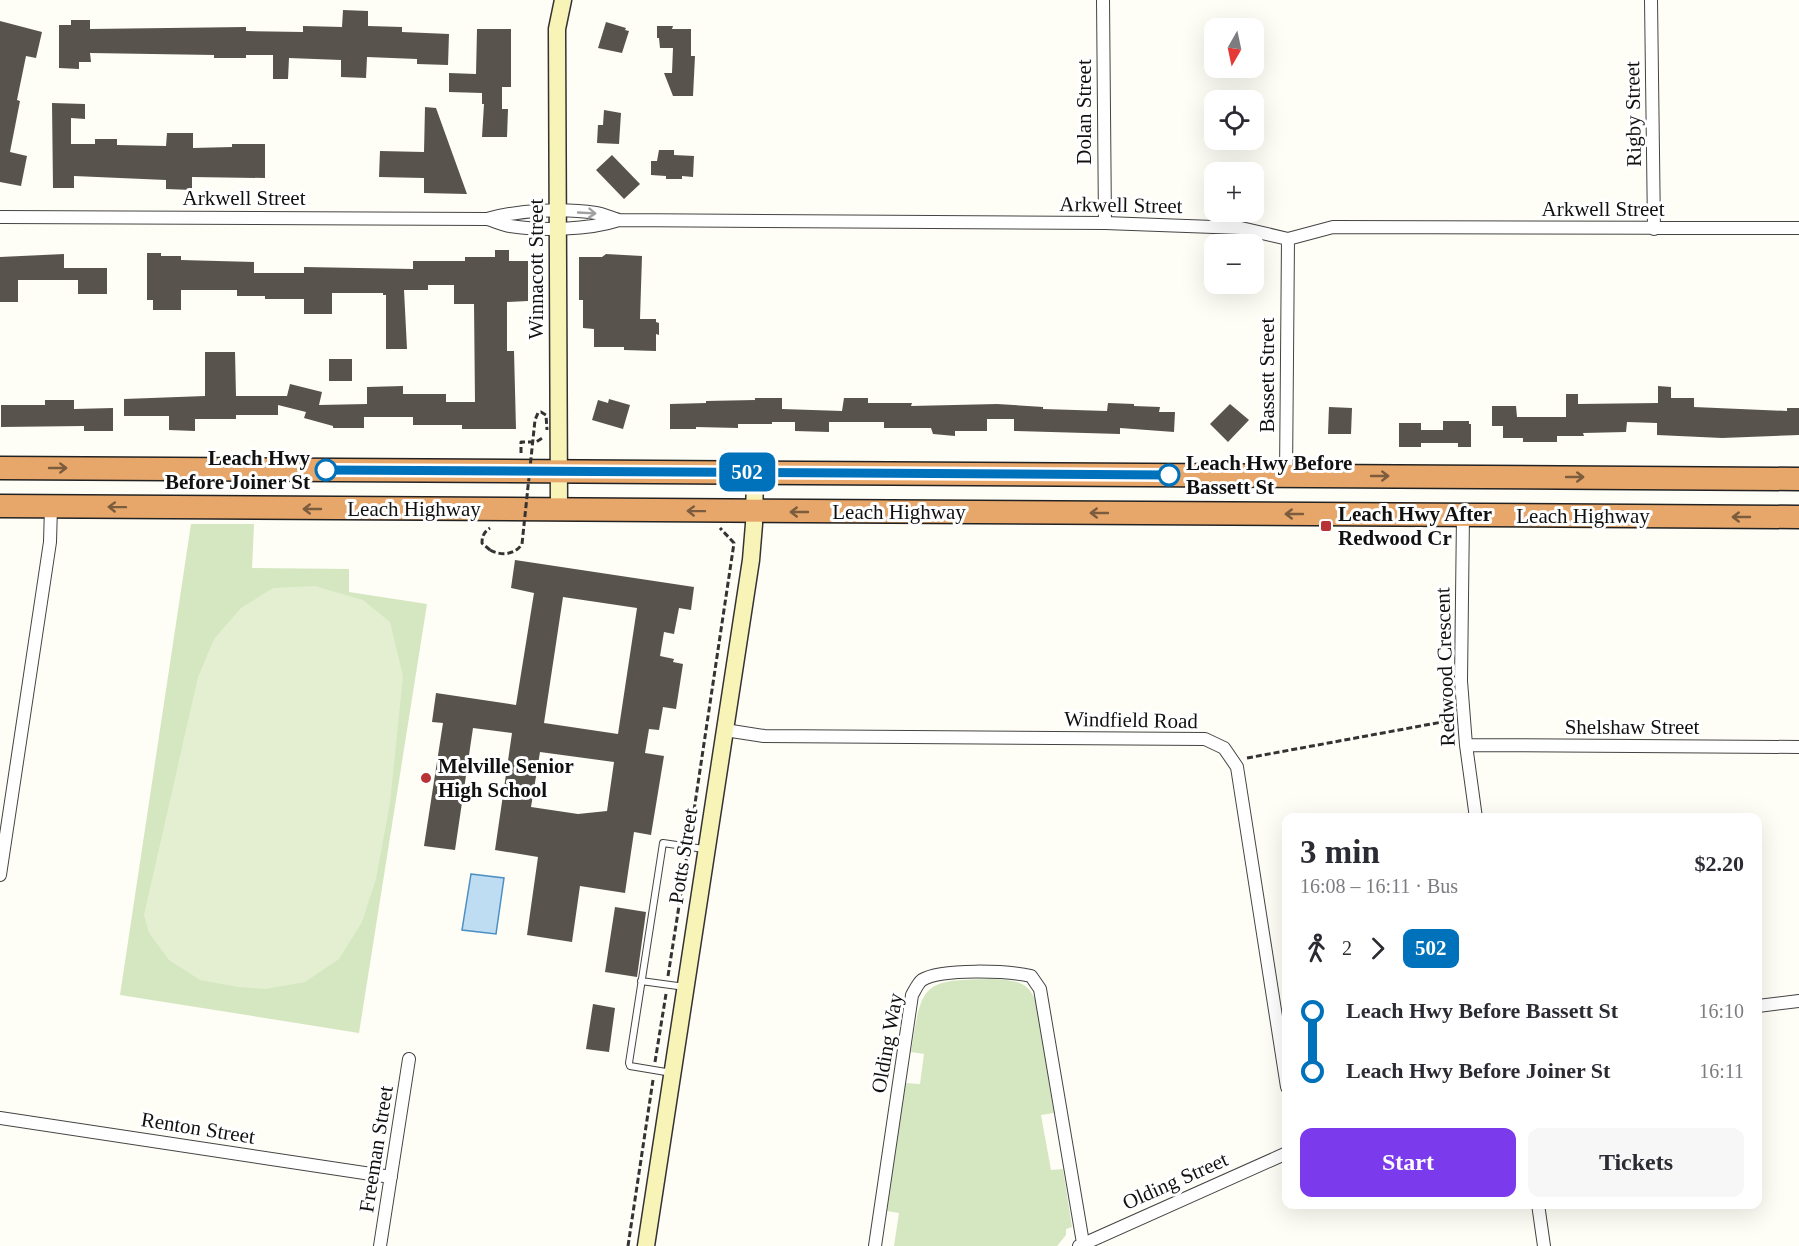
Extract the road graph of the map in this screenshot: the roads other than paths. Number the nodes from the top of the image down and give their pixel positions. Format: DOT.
graph roads {
  1 [pos="550,0"];
  2 [pos="560,0"];
  3 [pos="1103,0"];
  4 [pos="1651,0"];
  5 [pos="557,29"];
  6 [pos="0,217"];
  7 [pos="558,220"];
  8 [pos="1105,223"];
  9 [pos="1799,228"];
  10 [pos="1654,229"];
  11 [pos="1288,239"];
  12 [pos="560,461"];
  13 [pos="0,468"];
  14 [pos="755,472"];
  15 [pos="1286,476"];
  16 [pos="1799,479"];
  17 [pos="0,506"];
  18 [pos="51,507"];
  19 [pos="559,510"];
  20 [pos="754,512"];
  21 [pos="1463,515"];
  22 [pos="1799,518"];
  23 [pos="725,730"];
  24 [pos="1466,745"];
  25 [pos="1799,747"];
  26 [pos="1475,813"];
  27 [pos="707,849"];
  28 [pos="0,874"];
  29 [pos="641,981"];
  30 [pos="686,987"];
  31 [pos="1799,1001"];
  32 [pos="1762,1006"];
  33 [pos="1282,1055"];
  34 [pos="409,1059"];
  35 [pos="672,1073"];
  36 [pos="0,1118"];
  37 [pos="1282,1155"];
  38 [pos="391,1178"];
  39 [pos="1539,1209"];
  40 [pos="1081,1245"];
  41 [pos="381,1246"];
  42 [pos="646,1246"];
  43 [pos="874,1246"];
  44 [pos="1544,1246"];
  1 -- 5 [label="street, Winnacott Street"];
  2 -- 5 [label="street, Winnacott Street"];
  3 -- 8 [label="street, Dolan Street"];
  4 -- 10 [label="street, Rigby Street"];
  5 -- 7 [label="street, Winnacott Street"];
  6 -- 7 [label="street, Arkwell Street"];
  7 -- 8 [label="street, Arkwell Street"];
  7 -- 12 [label="street, Winnacott Street"];
  8 -- 11 [label="street, Arkwell Street"];
  9 -- 10 [label="street, Arkwell Street"];
  10 -- 11 [label="street, Arkwell Street"];
  11 -- 15 [label="street, Bassett Street"];
  13 -- 12 [label="highway, Leach Highway, one-way"];
  12 -- 14 [label="highway, Leach Highway"];
  12 -- 19 [label="street, Winnacott Street"];
  14 -- 15 [label="highway, Leach Highway"];
  14 -- 20 [label="street, Potts Street"];
  15 -- 16 [label="highway, Leach Highway, one-way"];
  17 -- 18 [label="highway, Leach Highway"];
  19 -- 18 [label="highway, Leach Highway, one-way"];
  18 -- 28 [label="street"];
  20 -- 19 [label="highway, Leach Highway, one-way"];
  21 -- 20 [label="highway, Leach Highway, one-way"];
  20 -- 23 [label="street, Potts Street"];
  22 -- 21 [label="highway, Leach Highway, one-way"];
  21 -- 24 [label="street, Redwood Crescent"];
  23 -- 27 [label="street, Potts Street"];
  23 -- 33 [label="street, Windfield Road"];
  24 -- 25 [label="street, Shelshaw Street"];
  24 -- 26 [label="street, Redwood Crescent"];
  27 -- 29 [label="lane"];
  27 -- 30 [label="street, Potts Street"];
  29 -- 30 [label="lane"];
  29 -- 35 [label="lane"];
  30 -- 35 [label="street, Potts Street"];
  31 -- 32 [label="street"];
  34 -- 38 [label="street, Freeman Street"];
  35 -- 42 [label="street, Potts Street"];
  36 -- 38 [label="street, Renton Street"];
  37 -- 40 [label="street, Olding Street"];
  38 -- 41 [label="street, Freeman Street"];
  39 -- 44 [label="street"];
  40 -- 43 [label="street, Olding Way"];
}
